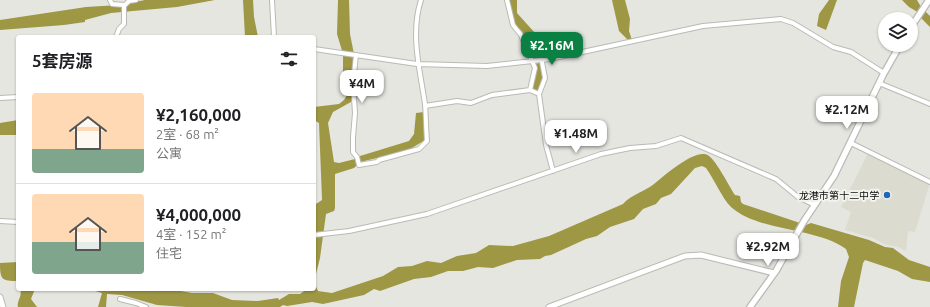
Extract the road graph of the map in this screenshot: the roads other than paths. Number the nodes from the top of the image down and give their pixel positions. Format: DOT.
graph roads {
  1 [pos="110,0"];
  2 [pos="136,0"];
  3 [pos="272,0"];
  4 [pos="421,0"];
  5 [pos="507,0"];
  6 [pos="927,2"];
  7 [pos="124,5"];
  8 [pos="918,16"];
  9 [pos="117,35"];
  10 [pos="274,35"];
  11 [pos="537,36"];
  12 [pos="316,49"];
  13 [pos="896,52"];
  14 [pos="356,55"];
  15 [pos="543,60"];
  16 [pos="532,62"];
  17 [pos="417,64"];
  18 [pos="884,73"];
  19 [pos="879,83"];
  20 [pos="530,90"];
  21 [pos="539,94"];
  22 [pos="16,97"];
  23 [pos="0,98"];
  24 [pos="930,104"];
  25 [pos="425,106"];
  26 [pos="851,143"];
  27 [pos="553,171"];
  28 [pos="930,182"];
  29 [pos="815,205"];
  30 [pos="0,221"];
  31 [pos="16,222"];
  32 [pos="316,235"];
  33 [pos="774,273"];
  34 [pos="0,296"];
  35 [pos="120,299"];
  36 [pos="3,307"];
  37 [pos="146,307"];
  38 [pos="549,307"];
  39 [pos="750,307"];
  1 -- 7 [label="street"];
  2 -- 7 [label="street"];
  3 -- 10 [label="street"];
  4 -- 17 [label="street"];
  5 -- 16 [label="street"];
  6 -- 8 [label="main road"];
  7 -- 9 [label="street"];
  11 -- 15 [label="street"];
  12 -- 14 [label="street"];
  13 -- 18 [label="main road"];
  14 -- 17 [label="street"];
  14 -- 25 [label="street"];
  15 -- 16 [label="street"];
  15 -- 18 [label="street"];
  15 -- 21 [label="street"];
  16 -- 17 [label="street"];
  16 -- 20 [label="street"];
  17 -- 25 [label="street"];
  18 -- 19 [label="main road"];
  19 -- 24 [label="street"];
  19 -- 26 [label="main road"];
  20 -- 21 [label="street"];
  20 -- 25 [label="street"];
  21 -- 27 [label="street"];
  22 -- 23 [label="street"];
  26 -- 28 [label="street"];
  26 -- 29 [label="main road"];
  27 -- 29 [label="street"];
  27 -- 32 [label="street"];
  29 -- 33 [label="main road"];
  30 -- 31 [label="street"];
  33 -- 38 [label="street"];
  33 -- 39 [label="main road"];
  34 -- 36 [label="street"];
  35 -- 37 [label="street"];
}
